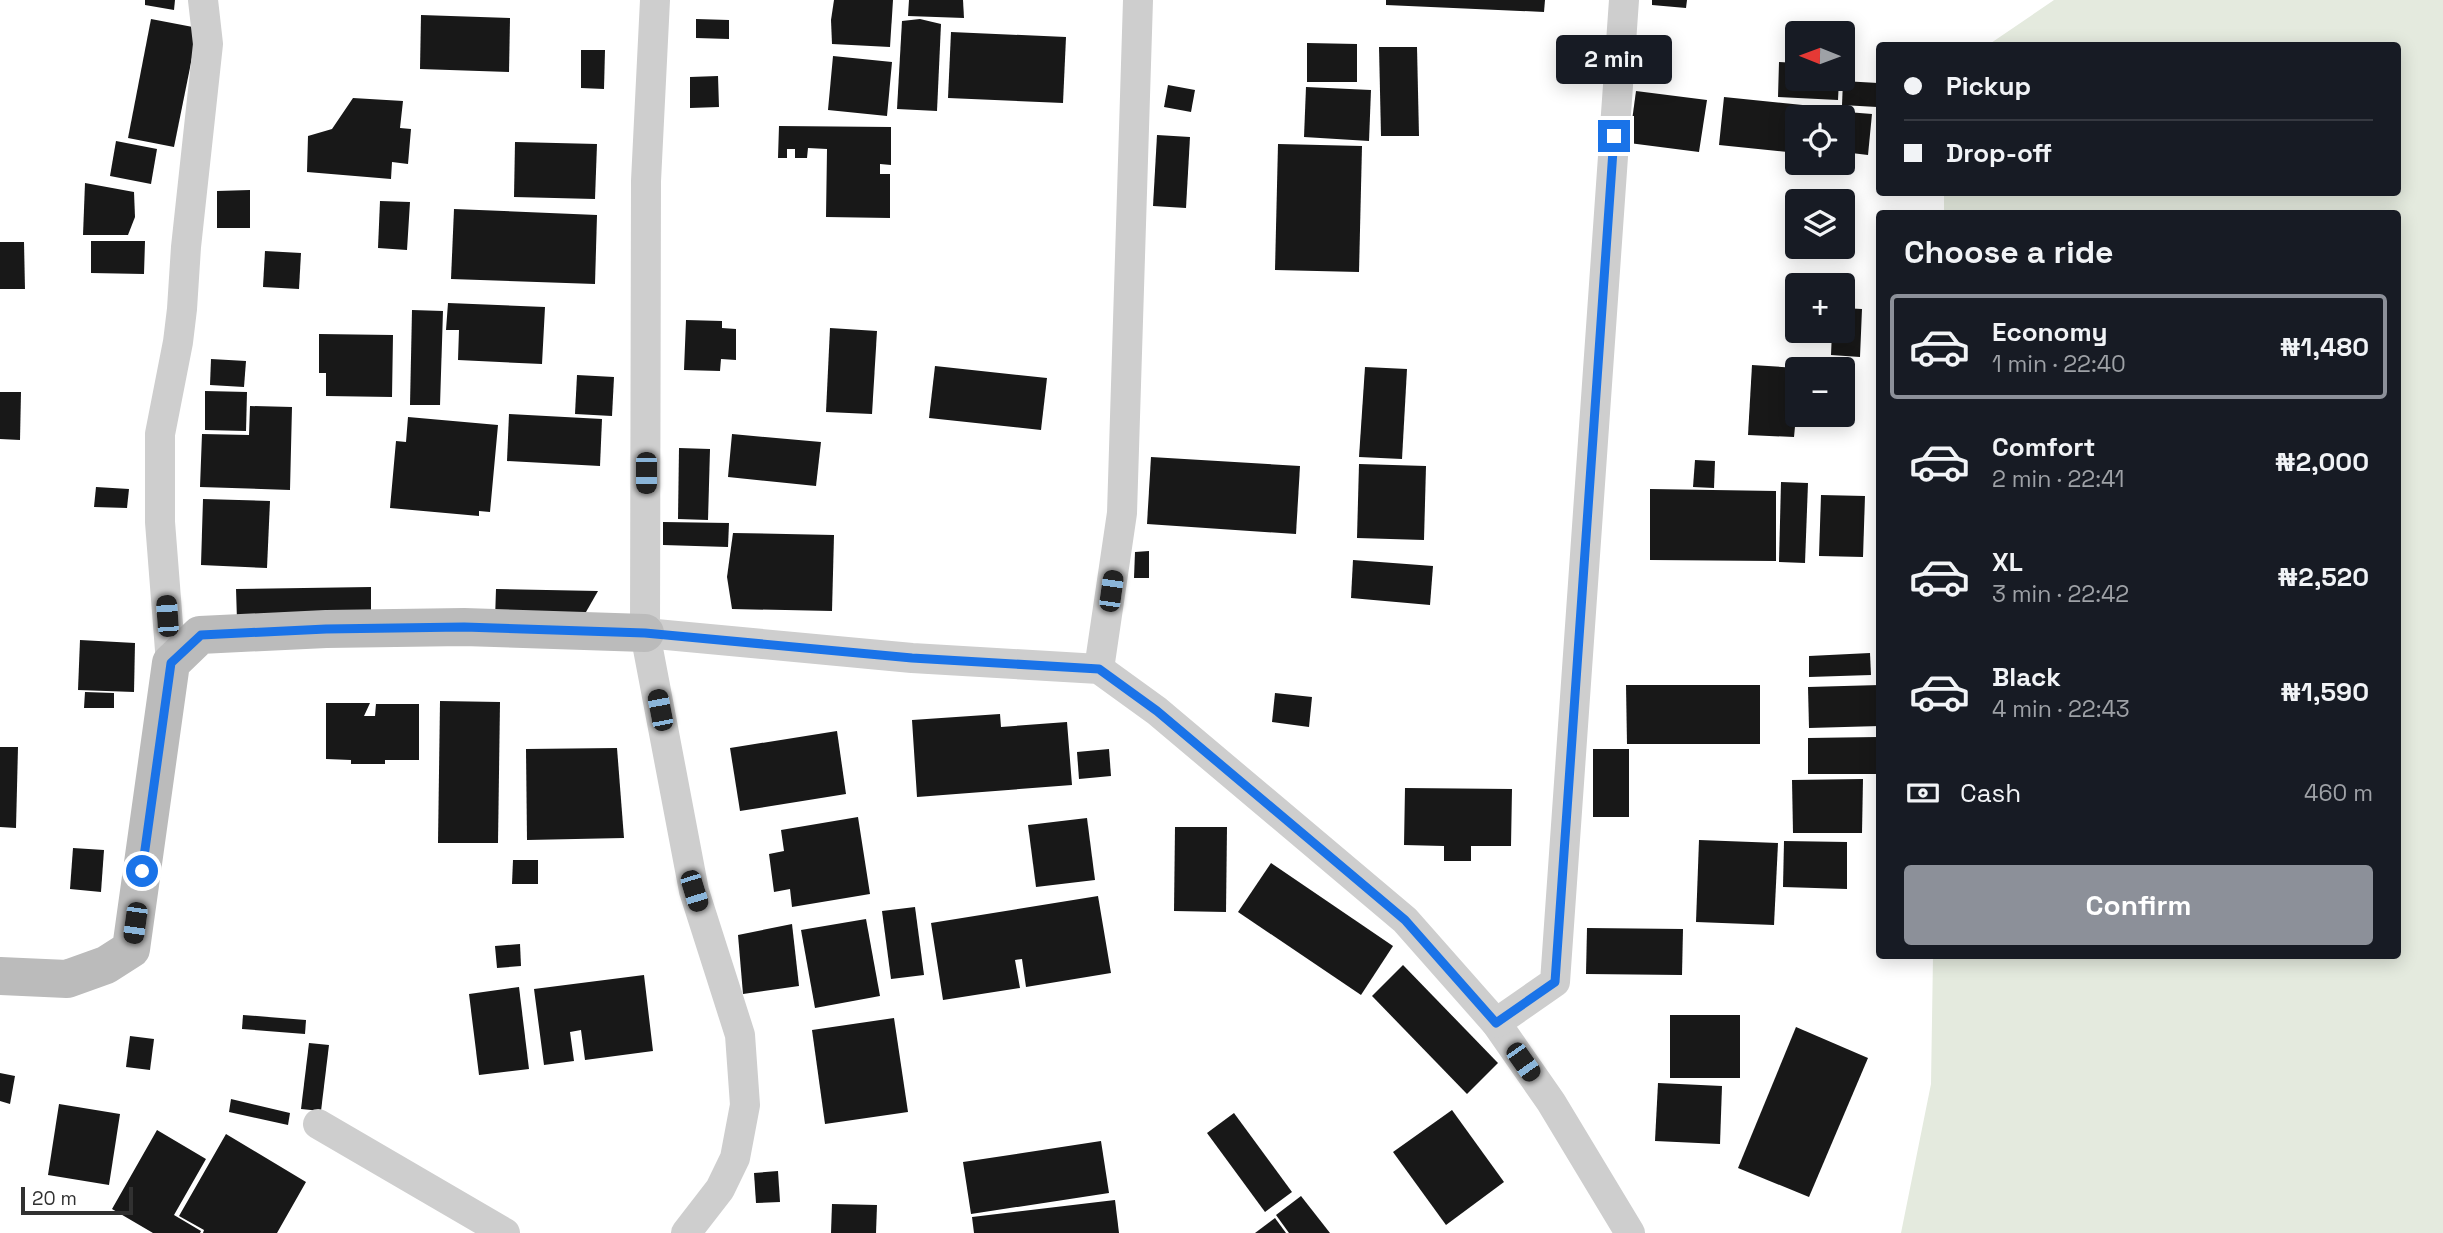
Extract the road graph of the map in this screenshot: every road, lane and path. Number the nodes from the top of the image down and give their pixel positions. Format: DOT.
graph roads {
  1 [pos="203,0"];
  2 [pos="655,0"];
  3 [pos="1138,0"];
  4 [pos="1624,0"];
  5 [pos="645,633"];
  6 [pos="171,663"];
  7 [pos="1099,669"];
  8 [pos="0,976"];
  9 [pos="1496,1023"];
  10 [pos="318,1124"];
  11 [pos="505,1233"];
  12 [pos="686,1233"];
  13 [pos="1630,1233"];
  1 -- 6 [label="street"];
  2 -- 5 [label="street"];
  3 -- 7 [label="street"];
  4 -- 9 [label="street"];
  5 -- 6 [label="street"];
  5 -- 7 [label="street"];
  5 -- 12 [label="street"];
  6 -- 8 [label="street"];
  7 -- 9 [label="street"];
  9 -- 13 [label="street"];
  10 -- 11 [label="street"];
}
